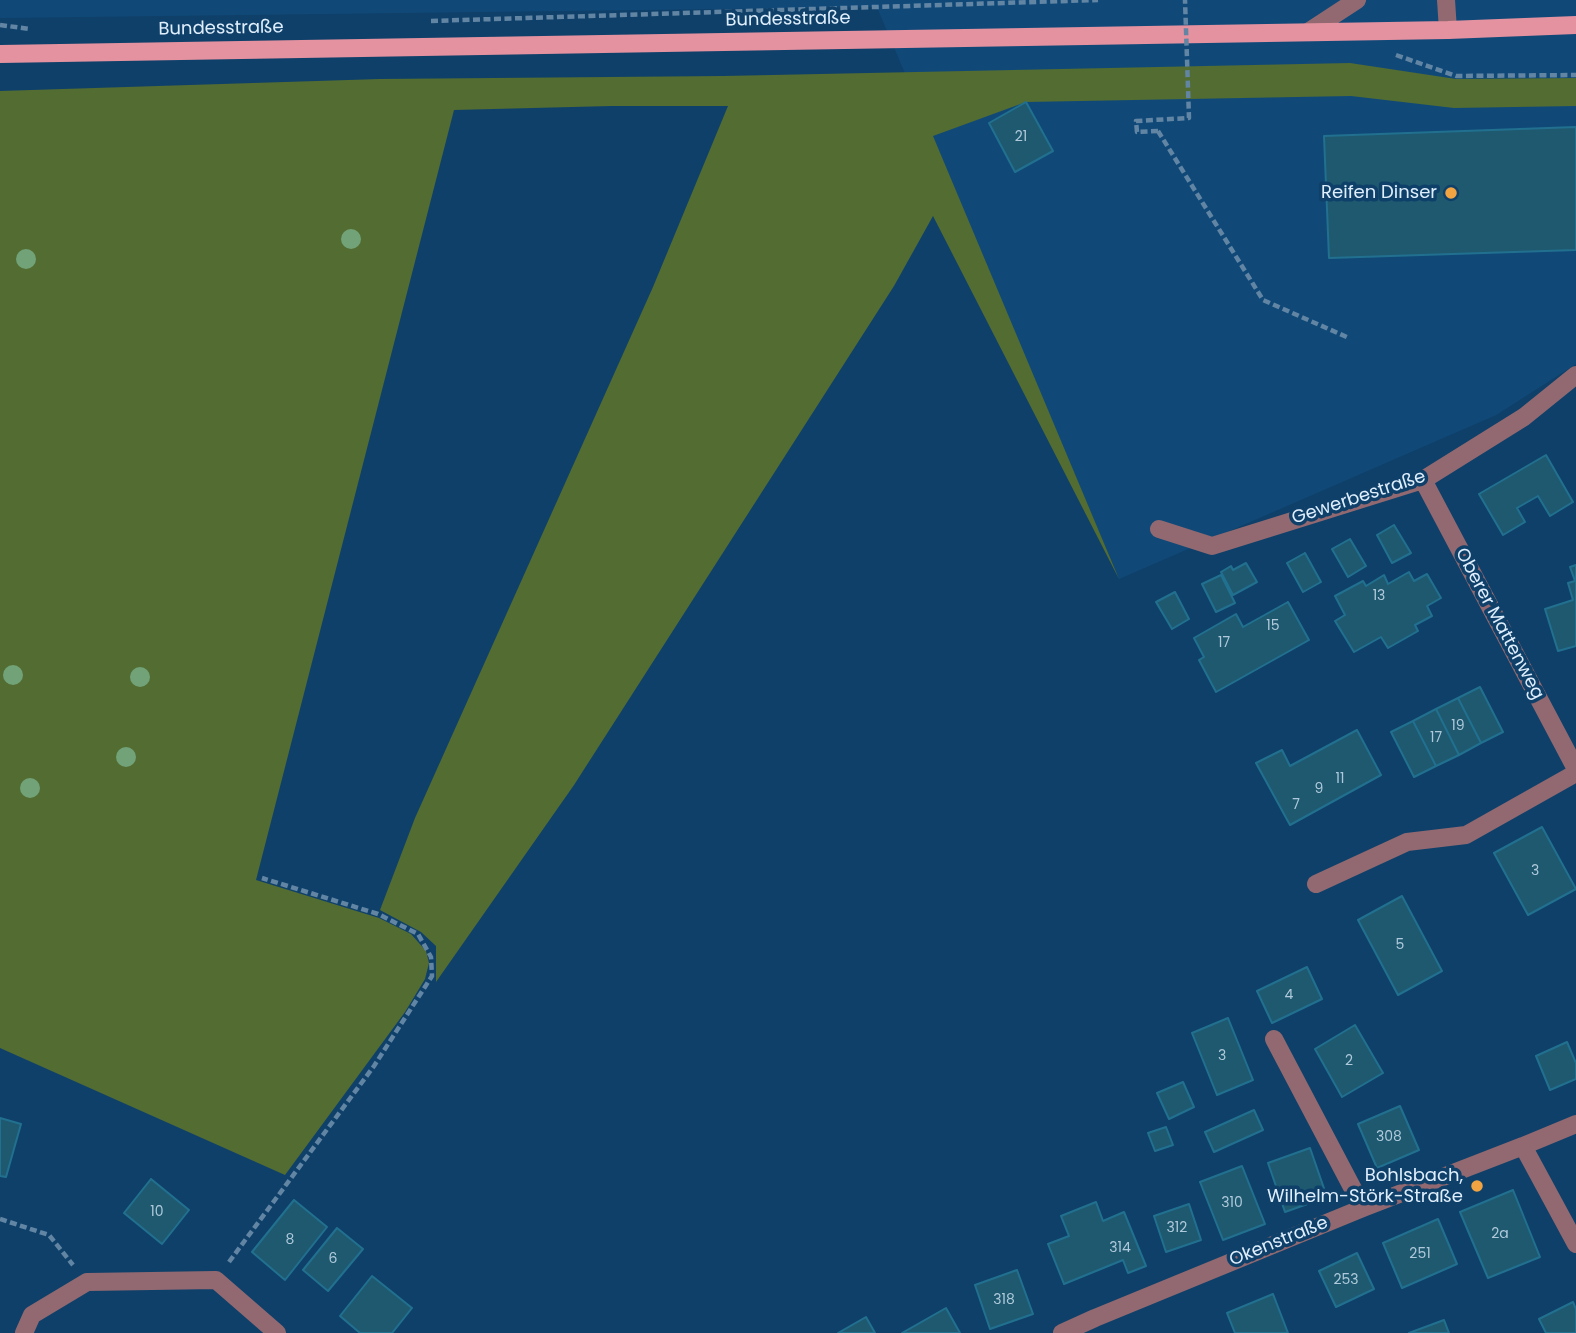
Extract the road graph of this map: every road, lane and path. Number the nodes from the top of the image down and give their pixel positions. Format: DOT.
graph roads {
  1 [pos="1098,0"];
  2 [pos="1185,0"];
  3 [pos="1357,0"];
  4 [pos="1446,0"];
  5 [pos="422,22"];
  6 [pos="1576,25"];
  7 [pos="1448,30"];
  8 [pos="1308,32"];
  9 [pos="0,54"];
  10 [pos="1394,54"];
  11 [pos="1576,75"];
  12 [pos="1349,338"];
  13 [pos="1576,375"];
  14 [pos="1423,480"];
  15 [pos="1159,529"];
  16 [pos="1576,771"];
  17 [pos="262,878"];
  18 [pos="1316,884"];
  19 [pos="1274,1039"];
  20 [pos="1576,1124"];
  21 [pos="1523,1146"];
  22 [pos="1363,1208"];
  23 [pos="0,1219"];
  24 [pos="1576,1244"];
  25 [pos="216,1280"];
  26 [pos="87,1282"];
  27 [pos="1098,1326"];
  28 [pos="24,1333"];
  29 [pos="277,1333"];
  30 [pos="1062,1333"];
  1 -- 5 [label="path"];
  2 -- 12 [label="path, bridge"];
  3 -- 8 [label="street"];
  4 -- 7 [label="street"];
  6 -- 7 [label="main road, Bundesstraße"];
  7 -- 8 [label="main road, Bundesstraße"];
  8 -- 9 [label="main road, Bundesstraße"];
  10 -- 11 [label="path"];
  13 -- 14 [label="street, Gewerbestraße"];
  14 -- 15 [label="street, Gewerbestraße"];
  14 -- 16 [label="street, Oberer Mattenweg"];
  16 -- 18 [label="street, Oberer Mattenweg"];
  17 -- 25 [label="path"];
  19 -- 22 [label="street"];
  20 -- 21 [label="street, Okenstraße"];
  21 -- 22 [label="street, Okenstraße"];
  21 -- 24 [label="street"];
  22 -- 27 [label="street, Okenstraße"];
  23 -- 26 [label="path"];
  25 -- 26 [label="street"];
  25 -- 29 [label="street"];
  26 -- 28 [label="street"];
  27 -- 30 [label="street, Okenstraße"];
}
